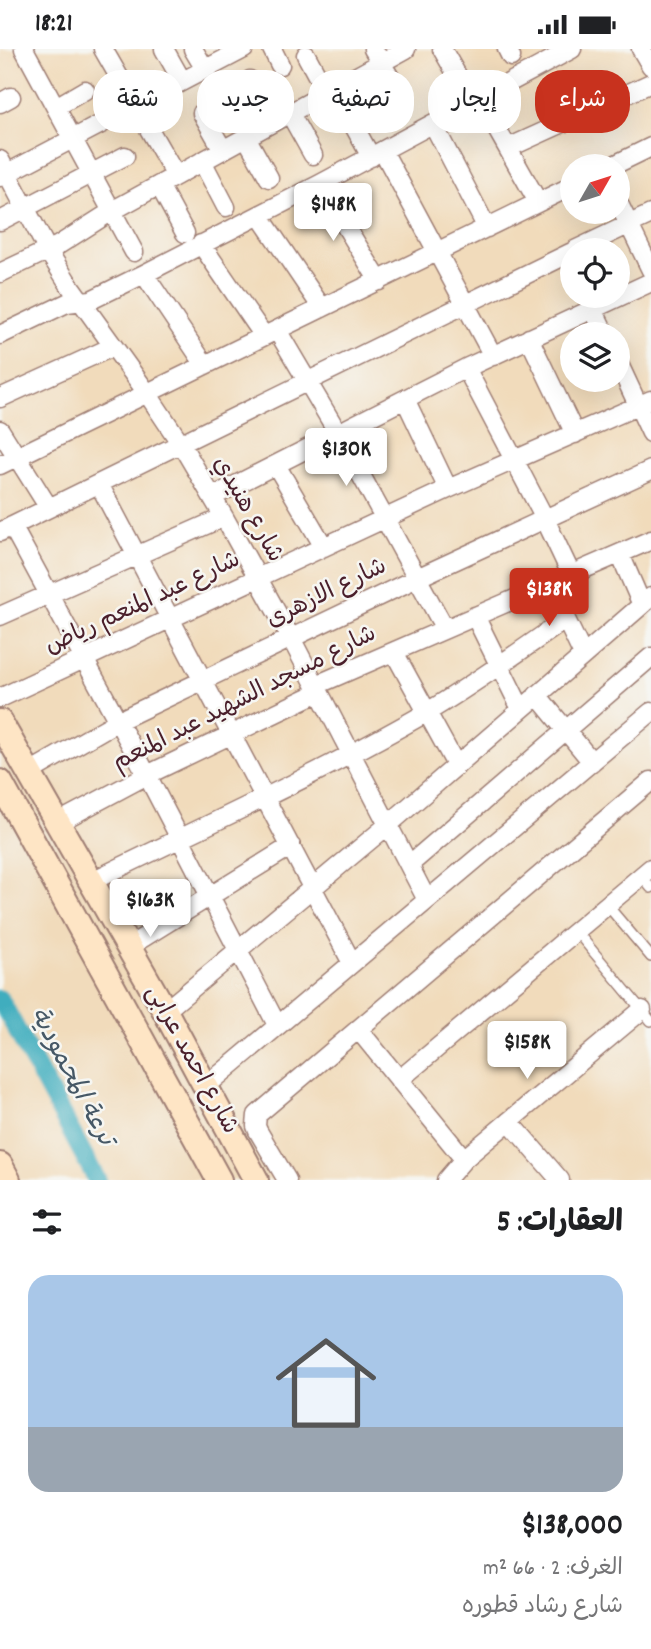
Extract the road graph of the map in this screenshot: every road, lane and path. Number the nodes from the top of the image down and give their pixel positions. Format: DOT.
graph roads {
  1 [pos="24,49"];
  2 [pos="103,49"];
  3 [pos="164,49"];
  4 [pos="193,49"];
  5 [pos="244,49"];
  6 [pos="405,49"];
  7 [pos="442,49"];
  8 [pos="572,49"];
  9 [pos="641,49"];
  10 [pos="306,55"];
  11 [pos="377,56"];
  12 [pos="651,66"];
  13 [pos="205,69"];
  14 [pos="115,70"];
  15 [pos="176,70"];
  16 [pos="316,70"];
  17 [pos="358,70"];
  18 [pos="454,70"];
  19 [pos="521,77"];
  20 [pos="183,80"];
  21 [pos="651,83"];
  22 [pos="85,90"];
  23 [pos="56,107"];
  24 [pos="294,121"];
  25 [pos="93,127"];
  26 [pos="428,127"];
  27 [pos="152,133"];
  28 [pos="213,133"];
  29 [pos="253,133"];
  30 [pos="362,133"];
  31 [pos="438,133"];
  32 [pos="499,133"];
  33 [pos="247,137"];
  34 [pos="72,138"];
  35 [pos="651,147"];
  36 [pos="508,148"];
  37 [pos="223,150"];
  38 [pos="377,154"];
  39 [pos="313,155"];
  40 [pos="125,156"];
  41 [pos="630,157"];
  42 [pos="202,161"];
  43 [pos="2,170"];
  44 [pos="92,174"];
  45 [pos="176,176"];
  46 [pos="269,178"];
  47 [pos="320,184"];
  48 [pos="159,185"];
  49 [pos="560,192"];
  50 [pos="538,202"];
  51 [pos="226,207"];
  52 [pos="25,209"];
  53 [pos="112,211"];
  54 [pos="651,214"];
  55 [pos="259,215"];
  56 [pos="0,221"];
  57 [pos="629,224"];
  58 [pos="630,224"];
  59 [pos="487,228"];
  60 [pos="185,233"];
  61 [pos="600,238"];
  62 [pos="201,244"];
  63 [pos="48,251"];
  64 [pos="134,252"];
  65 [pos="437,253"];
  66 [pos="560,258"];
  67 [pos="651,270"];
  68 [pos="0,273"];
  69 [pos="144,274"];
  70 [pos="379,281"];
  71 [pos="651,282"];
  72 [pos="80,302"];
  73 [pos="465,304"];
  74 [pos="322,308"];
  75 [pos="593,309"];
  76 [pos="599,322"];
  77 [pos="270,333"];
  78 [pos="0,335"];
  79 [pos="529,338"];
  80 [pos="112,347"];
  81 [pos="493,356"];
  82 [pos="205,365"];
  83 [pos="466,368"];
  84 [pos="630,380"];
  85 [pos="307,381"];
  86 [pos="147,393"];
  87 [pos="0,398"];
  88 [pos="405,399"];
  89 [pos="645,403"];
  90 [pos="0,430"];
  91 [pos="338,433"];
  92 [pos="575,433"];
  93 [pos="651,433"];
  94 [pos="181,444"];
  95 [pos="17,457"];
  96 [pos="515,461"];
  97 [pos="276,464"];
  98 [pos="0,465"];
  99 [pos="651,470"];
  100 [pos="99,484"];
  101 [pos="448,489"];
  102 [pos="212,497"];
  103 [pos="49,508"];
  104 [pos="224,517"];
  105 [pos="385,518"];
  106 [pos="545,519"];
  107 [pos="6,529"];
  108 [pos="651,540"];
  109 [pos="324,547"];
  110 [pos="620,554"];
  111 [pos="137,556"];
  112 [pos="571,575"];
  113 [pos="258,578"];
  114 [pos="417,578"];
  115 [pos="549,584"];
  116 [pos="49,594"];
  117 [pos="646,601"];
  118 [pos="0,616"];
  119 [pos="475,617"];
  120 [pos="171,618"];
  121 [pos="566,619"];
  122 [pos="445,629"];
  123 [pos="291,638"];
  124 [pos="394,652"];
  125 [pos="583,655"];
  126 [pos="651,657"];
  127 [pos="83,660"];
  128 [pos="500,666"];
  129 [pos="203,680"];
  130 [pos="317,689"];
  131 [pos="537,695"];
  132 [pos="0,698"];
  133 [pos="521,709"];
  134 [pos="651,712"];
  135 [pos="426,713"];
  136 [pos="118,721"];
  137 [pos="0,722"];
  138 [pos="566,731"];
  139 [pos="231,734"];
  140 [pos="351,754"];
  141 [pos="592,762"];
  142 [pos="456,765"];
  143 [pos="28,773"];
  144 [pos="147,775"];
  145 [pos="651,781"];
  146 [pos="0,782"];
  147 [pos="264,796"];
  148 [pos="57,823"];
  149 [pos="388,825"];
  150 [pos="180,838"];
  151 [pos="290,846"];
  152 [pos="409,865"];
  153 [pos="648,877"];
  154 [pos="90,881"];
  155 [pos="313,888"];
  156 [pos="211,897"];
  157 [pos="427,900"];
  158 [pos="607,905"];
  159 [pos="576,931"];
  160 [pos="128,947"];
  161 [pos="239,951"];
  162 [pos="651,957"];
  163 [pos="352,963"];
  164 [pos="165,1011"];
  165 [pos="646,1016"];
  166 [pos="277,1025"];
  167 [pos="358,1029"];
  168 [pos="399,1080"];
  169 [pos="205,1087"];
  170 [pos="509,1121"];
  171 [pos="464,1159"];
  172 [pos="0,1165"];
  173 [pos="8,1180"];
  174 [pos="219,1180"];
  175 [pos="256,1180"];
  176 [pos="287,1180"];
  177 [pos="446,1180"];
  178 [pos="560,1180"];
  1 -- 23 [label="street"];
  2 -- 14 [label="street"];
  3 -- 15 [label="street"];
  4 -- 13 [label="street"];
  5 -- 13 [label="street"];
  6 -- 11 [label="street"];
  7 -- 18 [label="street"];
  8 -- 19 [label="street"];
  9 -- 12 [label="street"];
  10 -- 16 [label="street"];
  11 -- 17 [label="street"];
  13 -- 20 [label="street"];
  21 -- 36 [label="street"];
  22 -- 23 [label="street"];
  23 -- 34 [label="street"];
  24 -- 39 [label="street"];
  25 -- 34 [label="street"];
  26 -- 38 [label="street"];
  27 -- 45 [label="street"];
  28 -- 37 [label="street"];
  29 -- 33 [label="street"];
  30 -- 38 [label="street"];
  31 -- 59 [label="street"];
  32 -- 36 [label="street"];
  33 -- 37 [label="street"];
  33 -- 46 [label="street"];
  34 -- 43 [label="street"];
  34 -- 44 [label="street"];
  35 -- 41 [label="street"];
  36 -- 50 [label="street"];
  37 -- 42 [label="street"];
  38 -- 47 [label="street"];
  38 -- 65 [label="street"];
  40 -- 44 [label="street"];
  42 -- 45 [label="street"];
  42 -- 51 [label="street"];
  43 -- 52 [label="street, شارع هنيدي"];
  44 -- 52 [label="street"];
  44 -- 53 [label="street"];
  45 -- 48 [label="street"];
  47 -- 55 [label="street"];
  47 -- 70 [label="street"];
  48 -- 53 [label="street"];
  48 -- 60 [label="street"];
  49 -- 50 [label="street"];
  50 -- 59 [label="street"];
  52 -- 56 [label="street"];
  52 -- 63 [label="street, شارع هنيدي"];
  53 -- 63 [label="street"];
  53 -- 64 [label="street"];
  54 -- 58 [label="street"];
  55 -- 62 [label="street"];
  55 -- 74 [label="street"];
  57 -- 61 [label="street"];
  57 -- 67 [label="street"];
  59 -- 65 [label="street"];
  62 -- 69 [label="street"];
  62 -- 77 [label="street"];
  63 -- 68 [label="street"];
  63 -- 72 [label="street, شارع هنيدي"];
  65 -- 70 [label="street"];
  65 -- 73 [label="street"];
  66 -- 73 [label="street"];
  69 -- 72 [label="street"];
  69 -- 82 [label="street"];
  70 -- 74 [label="street"];
  71 -- 75 [label="street"];
  72 -- 78 [label="street"];
  72 -- 80 [label="street, شارع هنيدي"];
  73 -- 81 [label="street"];
  73 -- 85 [label="street"];
  74 -- 77 [label="street"];
  75 -- 76 [label="street"];
  75 -- 79 [label="street"];
  77 -- 82 [label="street"];
  77 -- 85 [label="street"];
  79 -- 81 [label="street"];
  79 -- 92 [label="street"];
  80 -- 86 [label="street, شارع هنيدي"];
  80 -- 87 [label="street"];
  81 -- 83 [label="street"];
  82 -- 86 [label="street"];
  83 -- 88 [label="street"];
  83 -- 96 [label="street"];
  84 -- 89 [label="street"];
  85 -- 91 [label="street"];
  85 -- 94 [label="street"];
  86 -- 94 [label="street, شارع هنيدي"];
  86 -- 95 [label="street"];
  88 -- 91 [label="street"];
  88 -- 101 [label="street"];
  89 -- 92 [label="street, شارع عبد المنعم رياض"];
  89 -- 93 [label="street"];
  90 -- 95 [label="street"];
  91 -- 97 [label="street"];
  91 -- 105 [label="street"];
  92 -- 96 [label="street, شارع عبد المنعم رياض"];
  94 -- 100 [label="street"];
  94 -- 102 [label="street, شارع هنيدي"];
  95 -- 98 [label="street"];
  95 -- 103 [label="street"];
  96 -- 101 [label="street, شارع عبد المنعم رياض"];
  96 -- 106 [label="street"];
  97 -- 102 [label="street"];
  97 -- 109 [label="street"];
  99 -- 106 [label="street, شارع الازهرى"];
  100 -- 103 [label="street"];
  100 -- 111 [label="street"];
  101 -- 105 [label="street, شارع عبد المنعم رياض"];
  102 -- 104 [label="street, شارع هنيدي"];
  103 -- 107 [label="street"];
  104 -- 111 [label="street"];
  104 -- 113 [label="street, شارع هنيدي"];
  105 -- 109 [label="street, شارع عبد المنعم رياض"];
  105 -- 114 [label="street"];
  106 -- 112 [label="street"];
  106 -- 114 [label="street, شارع الازهرى"];
  107 -- 116 [label="street"];
  108 -- 110 [label="street, شارع مسجد الشهيد عبد المنعم"];
  109 -- 113 [label="street, شارع عبد المنعم رياض"];
  110 -- 112 [label="street, شارع مسجد الشهيد عبد المنعم"];
  110 -- 117 [label="street"];
  111 -- 116 [label="street"];
  111 -- 120 [label="street"];
  112 -- 115 [label="street, شارع مسجد الشهيد عبد المنعم"];
  113 -- 120 [label="street, شارع عبد المنعم رياض"];
  113 -- 123 [label="street, شارع هنيدي"];
  114 -- 122 [label="street"];
  114 -- 123 [label="street, شارع الازهرى"];
  115 -- 119 [label="street, شارع مسجد الشهيد عبد المنعم"];
  115 -- 121 [label="street"];
  116 -- 118 [label="street"];
  116 -- 127 [label="street"];
  117 -- 125 [label="street"];
  119 -- 122 [label="street, شارع مسجد الشهيد عبد المنعم"];
  119 -- 128 [label="street"];
  120 -- 127 [label="street, شارع عبد المنعم رياض"];
  120 -- 129 [label="street"];
  121 -- 125 [label="street"];
  121 -- 128 [label="street"];
  122 -- 124 [label="street, شارع مسجد الشهيد عبد المنعم"];
  123 -- 129 [label="street, شارع الازهرى"];
  123 -- 130 [label="street, شارع هنيدي"];
  124 -- 130 [label="street, شارع مسجد الشهيد عبد المنعم"];
  124 -- 135 [label="street"];
  125 -- 131 [label="street"];
  126 -- 138 [label="street"];
  127 -- 132 [label="street, شارع عبد المنعم رياض"];
  127 -- 136 [label="street"];
  128 -- 133 [label="street"];
  128 -- 135 [label="street"];
  129 -- 136 [label="street, شارع الازهرى"];
  129 -- 139 [label="street"];
  130 -- 139 [label="street, شارع مسجد الشهيد عبد المنعم"];
  130 -- 140 [label="street, شارع هنيدي"];
  131 -- 133 [label="street"];
  131 -- 138 [label="street"];
  133 -- 142 [label="street"];
  134 -- 141 [label="street"];
  135 -- 140 [label="street"];
  135 -- 142 [label="street"];
  136 -- 143 [label="street, شارع الازهرى"];
  136 -- 144 [label="street"];
  137 -- 143 [label="main road, شارع احمد عرابى"];
  138 -- 141 [label="street"];
  138 -- 152 [label="street"];
  139 -- 144 [label="street, شارع مسجد الشهيد عبد المنعم"];
  139 -- 147 [label="street"];
  140 -- 147 [label="street"];
  140 -- 149 [label="street, شارع هنيدي"];
  141 -- 157 [label="street"];
  142 -- 149 [label="street"];
  143 -- 148 [label="main road, شارع احمد عرابى"];
  144 -- 148 [label="street, شارع مسجد الشهيد عبد المنعم"];
  144 -- 150 [label="street"];
  145 -- 167 [label="street"];
  146 -- 174 [label="main road, شارع احمد عرابى"];
  147 -- 150 [label="street"];
  147 -- 151 [label="street"];
  148 -- 154 [label="main road, شارع احمد عرابى"];
  149 -- 152 [label="street, شارع هنيدي"];
  149 -- 155 [label="street"];
  150 -- 154 [label="street"];
  150 -- 156 [label="street"];
  151 -- 155 [label="street"];
  151 -- 156 [label="street"];
  152 -- 157 [label="street, شارع هنيدي"];
  153 -- 158 [label="street"];
  154 -- 160 [label="main road, شارع احمد عرابى"];
  155 -- 161 [label="street"];
  155 -- 163 [label="street"];
  156 -- 160 [label="street"];
  156 -- 161 [label="street"];
  157 -- 163 [label="street"];
  158 -- 159 [label="street"];
  158 -- 162 [label="lane"];
  159 -- 165 [label="lane"];
  159 -- 168 [label="street"];
  160 -- 164 [label="main road, شارع احمد عرابى"];
  161 -- 164 [label="street"];
  161 -- 166 [label="street"];
  163 -- 166 [label="street"];
  164 -- 169 [label="main road, شارع احمد عرابى"];
  165 -- 170 [label="street"];
  166 -- 169 [label="street"];
  167 -- 168 [label="street"];
  167 -- 176 [label="street"];
  168 -- 171 [label="street"];
  169 -- 175 [label="main road, شارع احمد عرابى"];
  170 -- 171 [label="street"];
  170 -- 178 [label="street"];
  171 -- 177 [label="street"];
  172 -- 173 [label="main road"];
}
